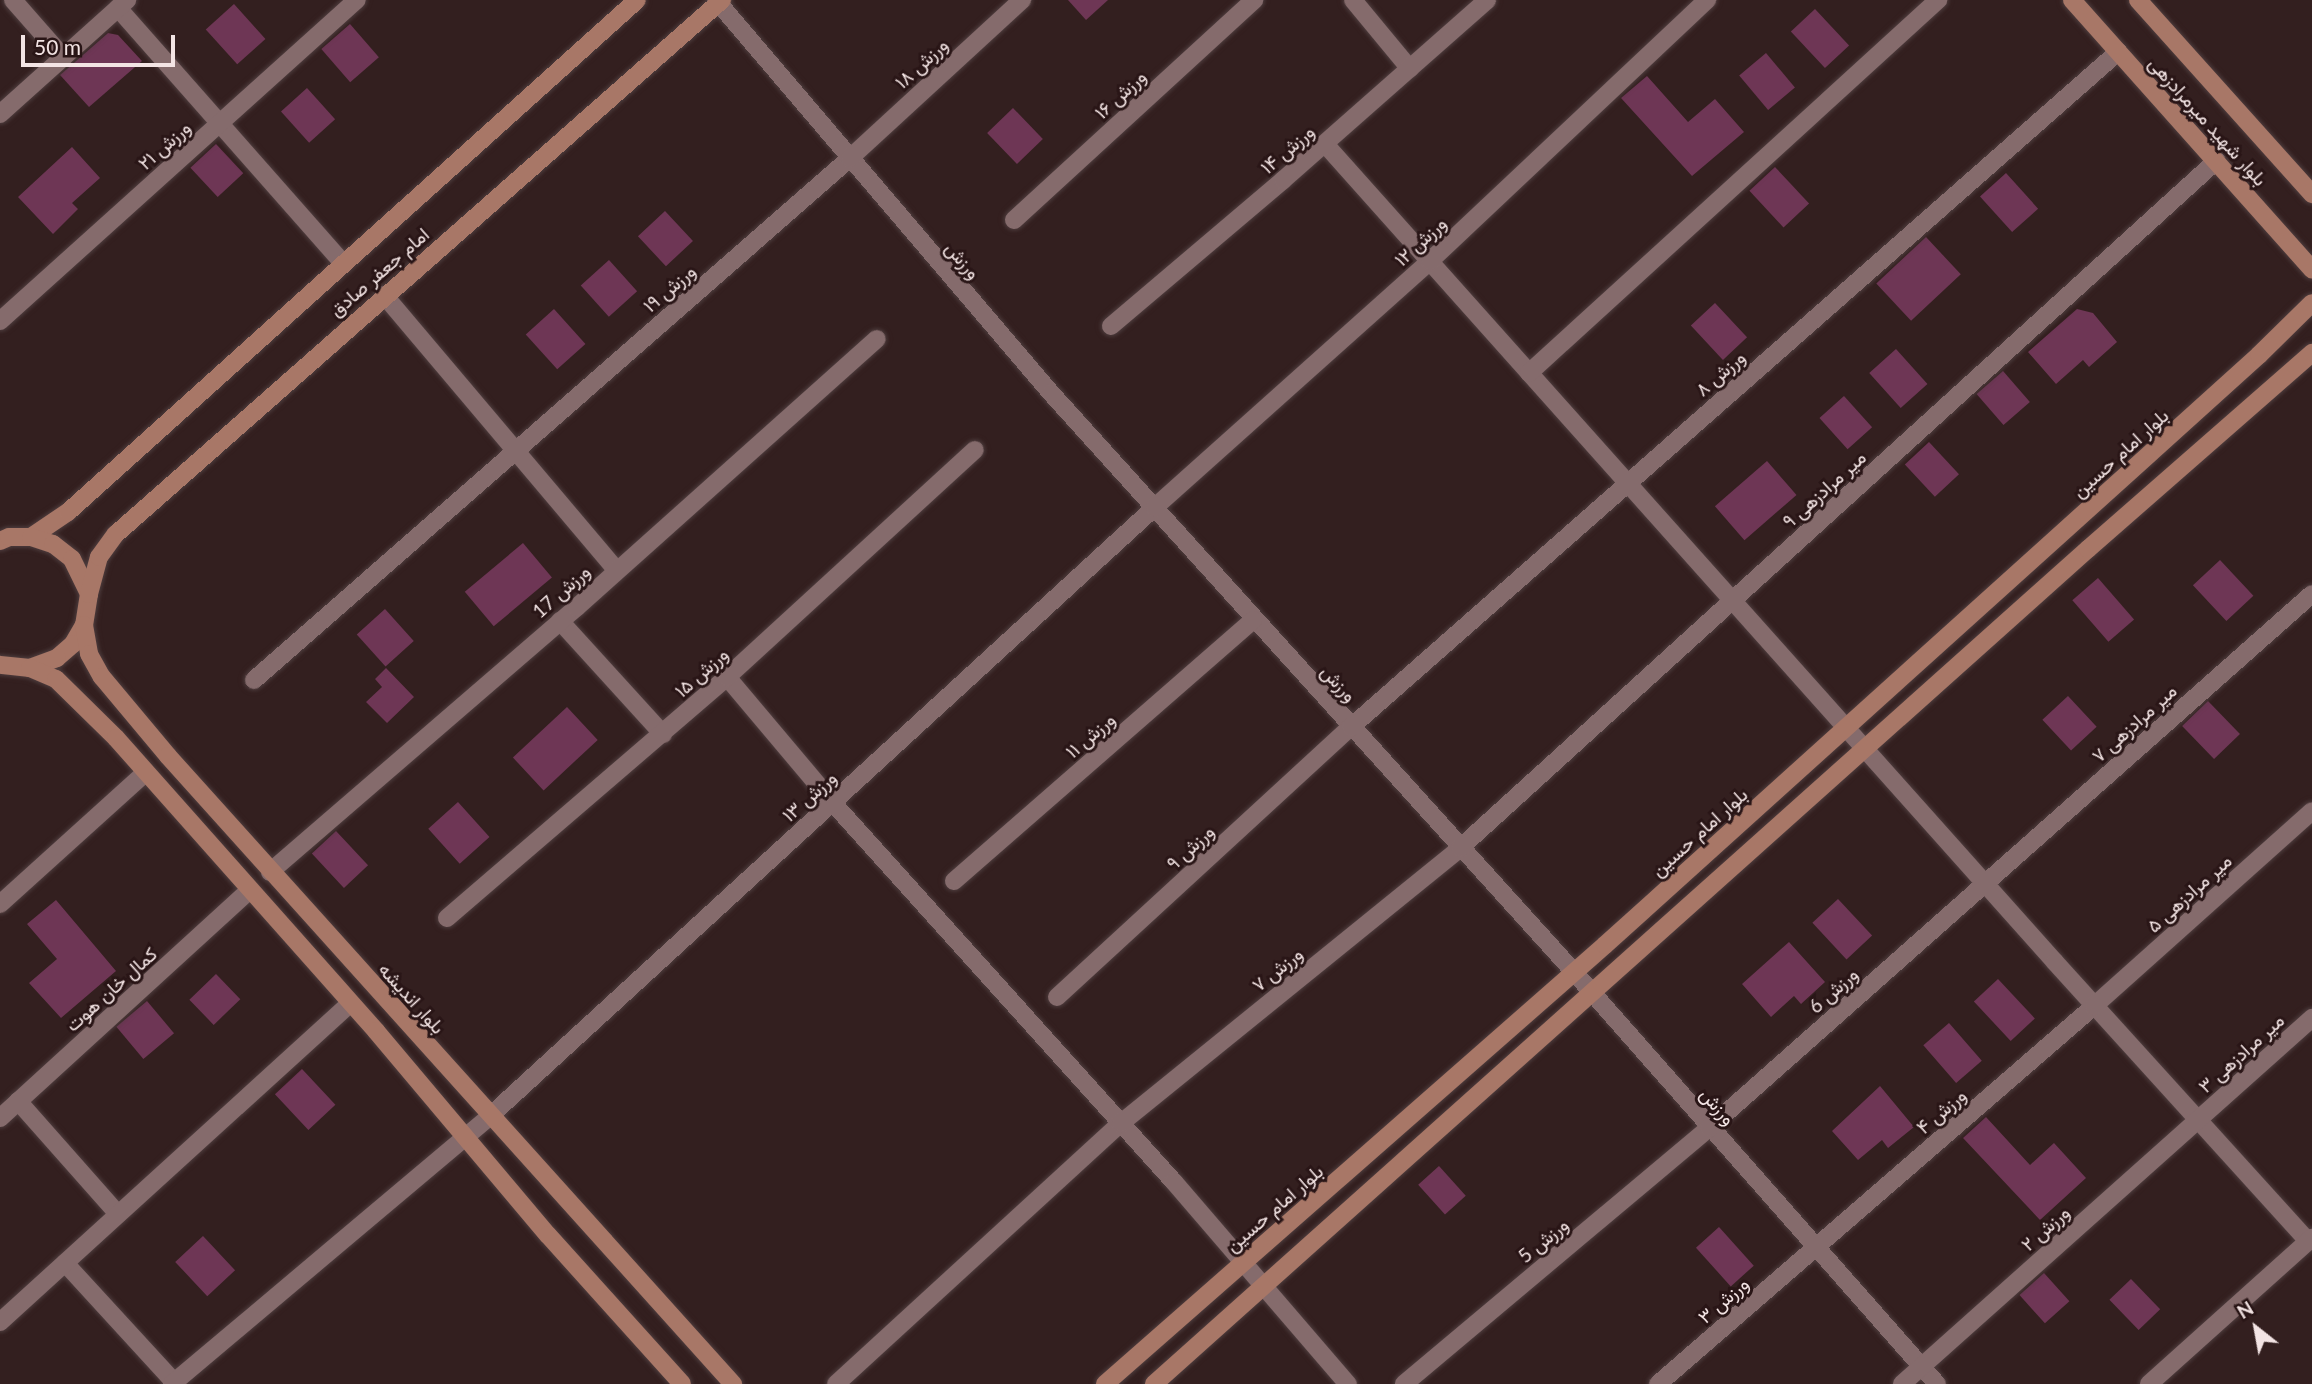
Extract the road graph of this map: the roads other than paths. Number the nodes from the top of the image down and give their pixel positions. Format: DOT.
graph roads {
  1 [pos="13,0"];
  2 [pos="357,0"];
  3 [pos="637,0"];
  4 [pos="1022,0"];
  5 [pos="1254,0"];
  6 [pos="1353,0"];
  7 [pos="1487,0"];
  8 [pos="1707,0"];
  9 [pos="1938,0"];
  10 [pos="2072,0"];
  11 [pos="2138,0"];
  12 [pos="719,1"];
  13 [pos="122,4"];
  14 [pos="2118,52"];
  15 [pos="63,57"];
  16 [pos="1410,69"];
  17 [pos="0,114"];
  18 [pos="218,124"];
  19 [pos="1325,144"];
  20 [pos="850,158"];
  21 [pos="2216,161"];
  22 [pos="2312,194"];
  23 [pos="1014,220"];
  24 [pos="1430,261"];
  25 [pos="344,264"];
  26 [pos="2312,270"];
  27 [pos="384,295"];
  28 [pos="2312,303"];
  29 [pos="0,321"];
  30 [pos="1111,326"];
  31 [pos="877,339"];
  32 [pos="2312,353"];
  33 [pos="1529,373"];
  34 [pos="515,449"];
  35 [pos="975,450"];
  36 [pos="1627,483"];
  37 [pos="1155,507"];
  38 [pos="31,537"];
  39 [pos="0,541"];
  40 [pos="616,570"];
  41 [pos="89,594"];
  42 [pos="2312,594"];
  43 [pos="1732,601"];
  44 [pos="1253,620"];
  45 [pos="560,621"];
  46 [pos="84,625"];
  47 [pos="0,665"];
  48 [pos="30,668"];
  49 [pos="727,677"];
  50 [pos="254,680"];
  51 [pos="1351,727"];
  52 [pos="1846,728"];
  53 [pos="663,734"];
  54 [pos="1866,750"];
  55 [pos="145,773"];
  56 [pos="833,803"];
  57 [pos="2312,811"];
  58 [pos="1460,848"];
  59 [pos="270,872"];
  60 [pos="954,881"];
  61 [pos="1985,884"];
  62 [pos="249,891"];
  63 [pos="0,904"];
  64 [pos="447,918"];
  65 [pos="1574,972"];
  66 [pos="1593,994"];
  67 [pos="1057,997"];
  68 [pos="351,1003"];
  69 [pos="2094,1006"];
  70 [pos="2312,1018"];
  71 [pos="18,1101"];
  72 [pos="490,1116"];
  73 [pos="0,1118"];
  74 [pos="2197,1121"];
  75 [pos="1121,1123"];
  76 [pos="1709,1128"];
  77 [pos="465,1137"];
  78 [pos="118,1214"];
  79 [pos="2310,1239"];
  80 [pos="1815,1248"];
  81 [pos="65,1263"];
  82 [pos="1243,1263"];
  83 [pos="1264,1287"];
  84 [pos="0,1322"];
  85 [pos="1921,1367"];
  86 [pos="173,1383"];
  87 [pos="682,1384"];
  88 [pos="733,1384"];
  89 [pos="836,1384"];
  90 [pos="1105,1384"];
  91 [pos="1154,1384"];
  92 [pos="1348,1384"];
  93 [pos="1404,1384"];
  94 [pos="1658,1384"];
  95 [pos="1902,1384"];
  96 [pos="1937,1384"];
  97 [pos="2149,1384"];
  1 -- 15 [label="street"];
  2 -- 18 [label="street, ورزش ۲۱"];
  3 -- 25 [label="street, امام جعفر صادق"];
  4 -- 20 [label="street, ورزش ۱۸"];
  5 -- 23 [label="street, ورزش ۱۶"];
  6 -- 16 [label="street"];
  7 -- 16 [label="street, ورزش ۱۴"];
  8 -- 24 [label="street, ورزش ۱۲"];
  9 -- 33 [label="street"];
  10 -- 14 [label="street, بلوار شهید میرمرادزهی"];
  11 -- 22 [label="street, بلوار شهید میرمرادزهی"];
  12 -- 20 [label="street, ورزش"];
  12 -- 27 [label="street, امام جعفر صادق"];
  13 -- 15 [label="street"];
  13 -- 18 [label="street"];
  14 -- 21 [label="street, بلوار شهید میرمرادزهی"];
  14 -- 36 [label="street, ورزش ۸"];
  15 -- 17 [label="street"];
  16 -- 19 [label="street, ورزش ۱۴"];
  18 -- 25 [label="street"];
  18 -- 29 [label="street, ورزش ۲۱"];
  19 -- 24 [label="street"];
  19 -- 30 [label="street, ورزش ۱۴"];
  20 -- 34 [label="street, ورزش ۱۹"];
  20 -- 37 [label="street, ورزش"];
  21 -- 26 [label="street, بلوار شهید میرمرادزهی"];
  21 -- 43 [label="street, میر مرادزهی ۹"];
  24 -- 33 [label="street"];
  24 -- 37 [label="street, ورزش ۱۲"];
  25 -- 38 [label="street, امام جعفر صادق"];
  27 -- 34 [label="street"];
  27 -- 41 [label="street, امام جعفر صادق"];
  28 -- 52 [label="street, بلوار امام حسین"];
  31 -- 40 [label="street, ورزش 17"];
  32 -- 54 [label="street"];
  33 -- 36 [label="street"];
  34 -- 40 [label="street"];
  34 -- 50 [label="street, ورزش ۱۹"];
  35 -- 49 [label="street, ورزش ۱۵"];
  36 -- 43 [label="street"];
  36 -- 51 [label="street, ورزش ۸"];
  37 -- 44 [label="street, ورزش"];
  37 -- 56 [label="street, ورزش ۱۳"];
  38 -- 39 [label="street"];
  38 -- 41 [label="street"];
  40 -- 45 [label="street, ورزش 17"];
  41 -- 46 [label="street, امام جعفر صادق"];
  42 -- 61 [label="street, میر مرادزهی ۷"];
  43 -- 52 [label="street"];
  43 -- 58 [label="street, میر مرادزهی ۹"];
  44 -- 51 [label="street, ورزش"];
  44 -- 60 [label="street, ورزش ۱۱"];
  45 -- 53 [label="street"];
  45 -- 59 [label="street, ورزش 17"];
  46 -- 48 [label="street"];
  46 -- 59 [label="street, بلوار اندیشه"];
  47 -- 48 [label="street"];
  48 -- 55 [label="street"];
  49 -- 53 [label="street, ورزش ۱۵"];
  49 -- 56 [label="street"];
  51 -- 58 [label="street, ورزش"];
  51 -- 67 [label="street, ورزش ۹"];
  52 -- 54 [label="street"];
  52 -- 65 [label="street, بلوار امام حسین"];
  53 -- 64 [label="street, ورزش ۱۵"];
  54 -- 61 [label="street"];
  54 -- 66 [label="street"];
  55 -- 62 [label="street"];
  55 -- 63 [label="street"];
  56 -- 72 [label="street, ورزش ۱۳"];
  56 -- 75 [label="street"];
  57 -- 69 [label="street, میر مرادزهی ۵"];
  58 -- 65 [label="street, ورزش"];
  58 -- 75 [label="street, ورزش ۷"];
  59 -- 72 [label="street, بلوار اندیشه"];
  61 -- 69 [label="street"];
  61 -- 76 [label="street, ورزش 6"];
  62 -- 68 [label="street"];
  62 -- 71 [label="street, کمال خان هوت"];
  65 -- 66 [label="street, ورزش"];
  65 -- 82 [label="street, بلوار امام حسین"];
  66 -- 76 [label="street, ورزش"];
  66 -- 83 [label="street"];
  68 -- 77 [label="street"];
  68 -- 78 [label="street"];
  69 -- 74 [label="street"];
  69 -- 80 [label="street, ورزش ۴"];
  70 -- 74 [label="street, میر مرادزهی ۳"];
  71 -- 73 [label="street, کمال خان هوت"];
  71 -- 78 [label="street"];
  72 -- 77 [label="street, ورزش ۱۳"];
  72 -- 88 [label="street, بلوار اندیشه"];
  74 -- 79 [label="street"];
  74 -- 85 [label="street, ورزش ۲"];
  75 -- 82 [label="street"];
  75 -- 89 [label="street, ورزش ۷"];
  76 -- 80 [label="street, ورزش"];
  76 -- 93 [label="street, ورزش 5"];
  77 -- 86 [label="street, ورزش ۱۳"];
  77 -- 87 [label="street"];
  78 -- 81 [label="street"];
  79 -- 97 [label="street"];
  80 -- 85 [label="street, ورزش"];
  80 -- 94 [label="street, ورزش ۳"];
  81 -- 84 [label="street"];
  81 -- 86 [label="street"];
  82 -- 83 [label="street"];
  82 -- 90 [label="street, بلوار امام حسین"];
  83 -- 91 [label="street"];
  83 -- 92 [label="street"];
  85 -- 95 [label="street, ورزش ۲"];
  85 -- 96 [label="street, ورزش"];
}
